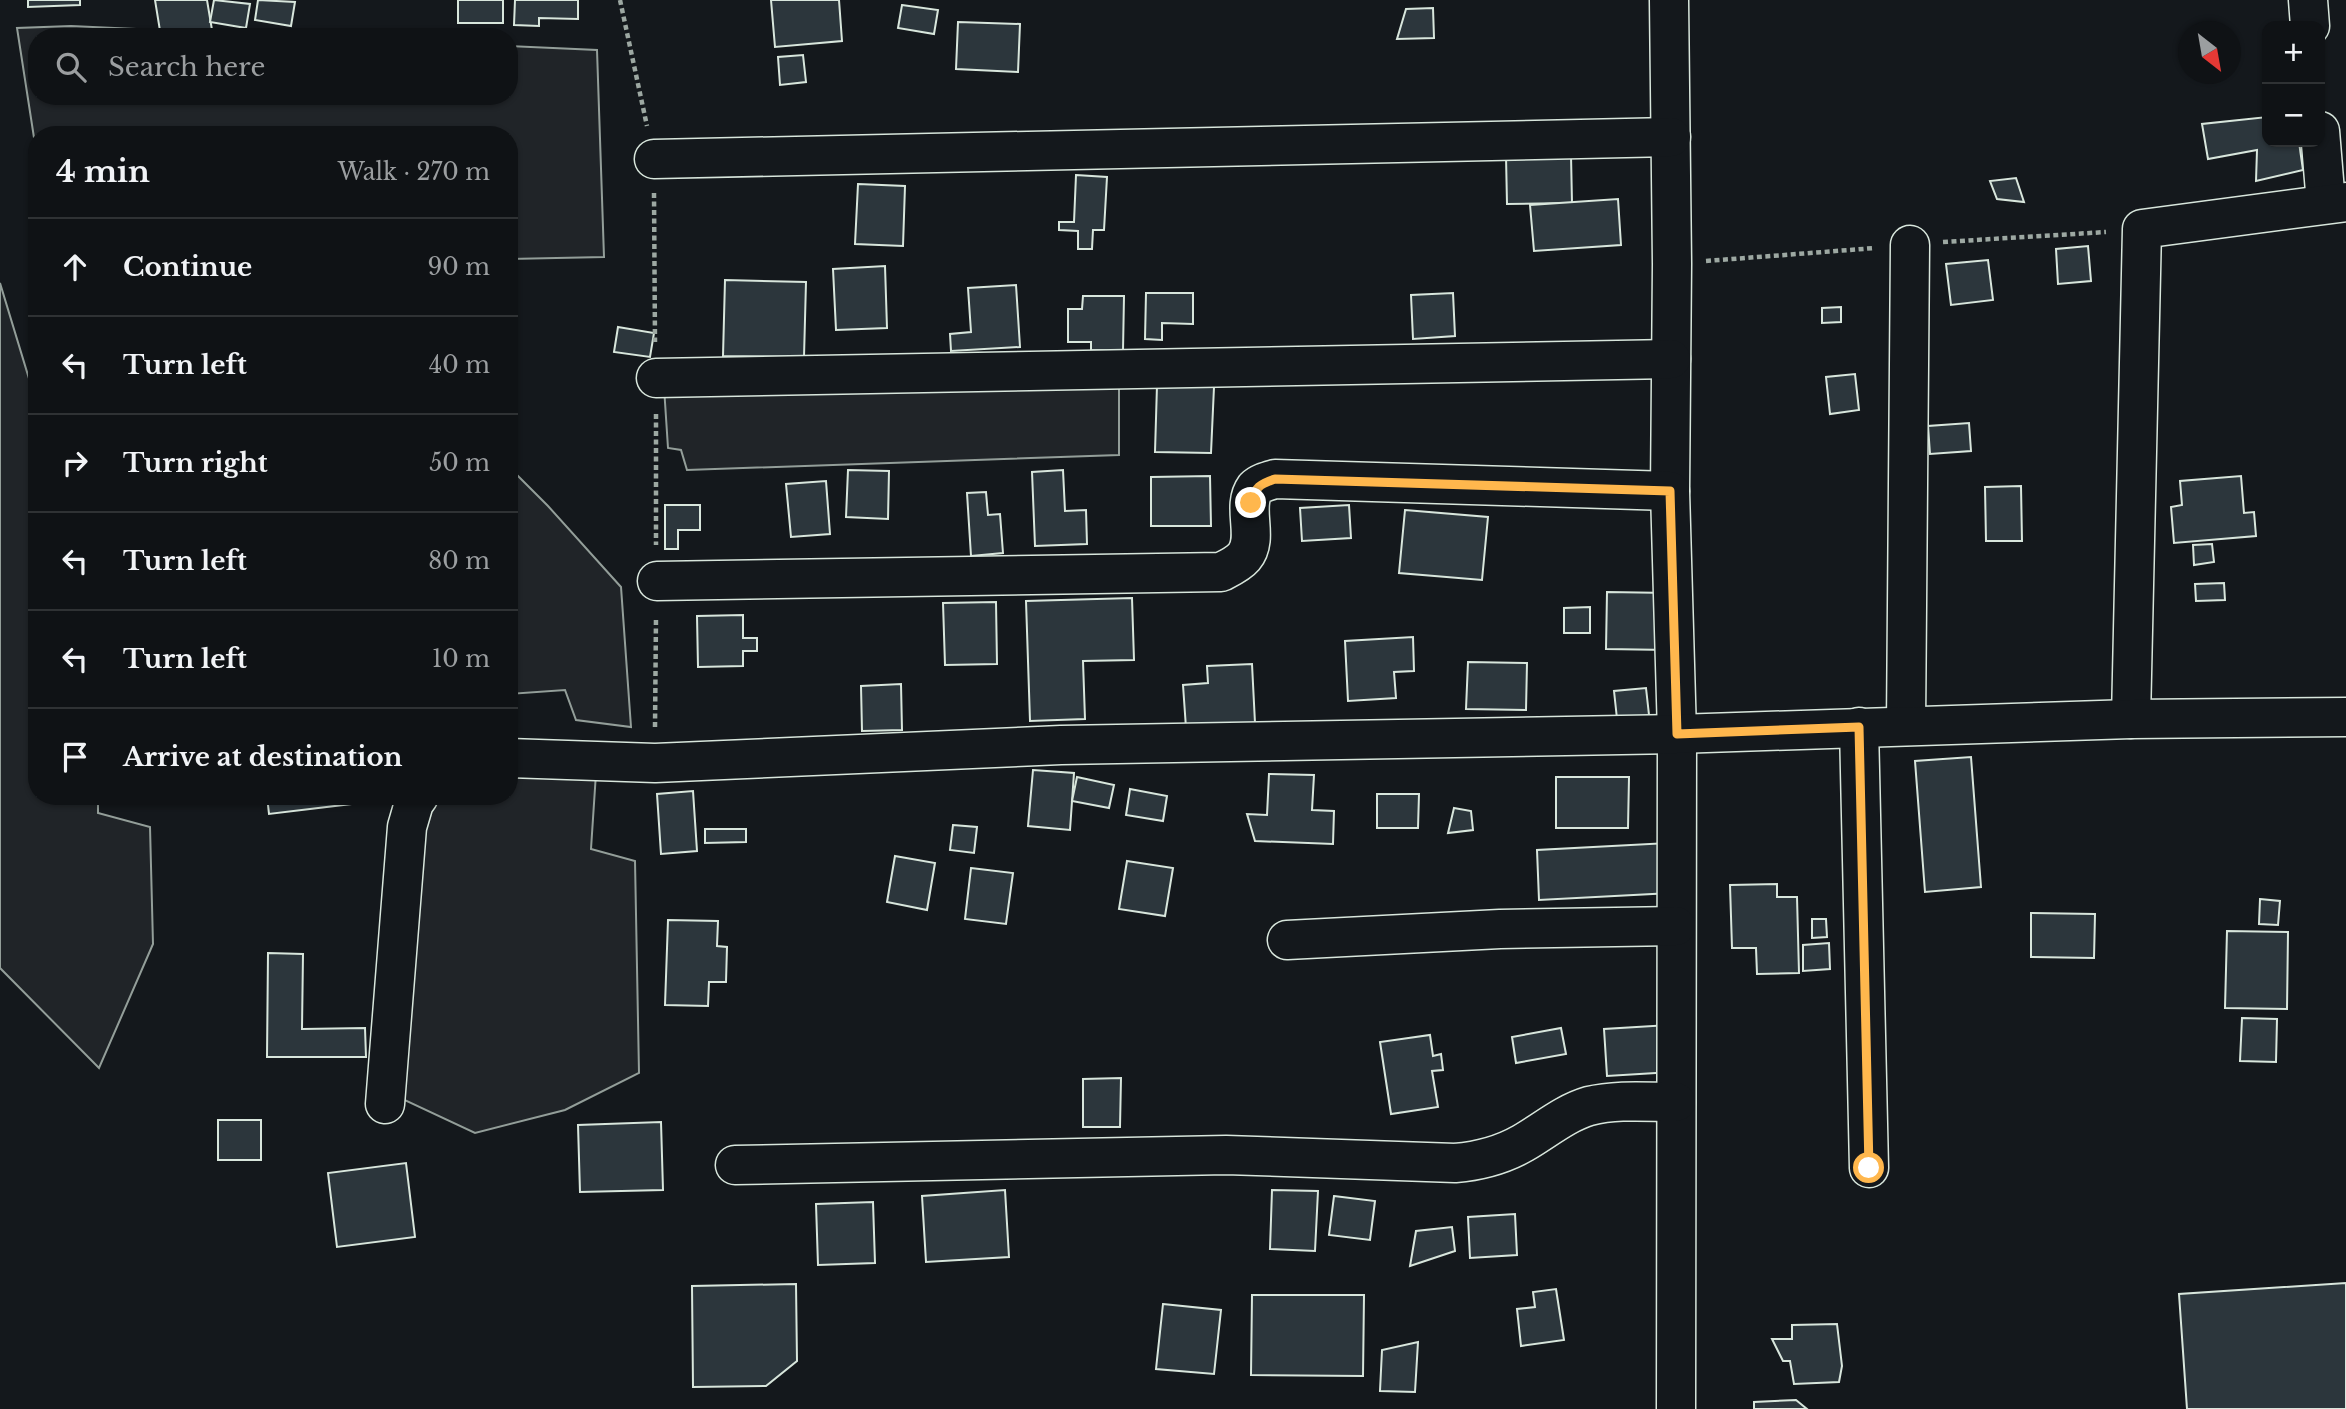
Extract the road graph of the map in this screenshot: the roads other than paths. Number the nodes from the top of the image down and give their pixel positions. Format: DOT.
graph roads {
  1 [pos="1669,0"];
  2 [pos="2308,0"];
  3 [pos="2310,21"];
  4 [pos="1671,137"];
  5 [pos="2324,147"];
  6 [pos="654,159"];
  7 [pos="2336,203"];
  8 [pos="1910,245"];
  9 [pos="1671,359"];
  10 [pos="656,378"];
  11 [pos="1670,491"];
  12 [pos="657,581"];
  13 [pos="2346,716"];
  14 [pos="2131,719"];
  15 [pos="1906,726"];
  16 [pos="1859,727"];
  17 [pos="1677,734"];
  18 [pos="518,758"];
  19 [pos="413,805"];
  20 [pos="1676,926"];
  21 [pos="1287,940"];
  22 [pos="1676,1102"];
  23 [pos="384,1104"];
  24 [pos="735,1165"];
  25 [pos="1869,1168"];
  26 [pos="1676,1409"];
  1 -- 4 [label="street"];
  2 -- 3 [label="street"];
  4 -- 6 [label="street"];
  4 -- 9 [label="street"];
  5 -- 7 [label="street"];
  7 -- 14 [label="street"];
  8 -- 15 [label="street"];
  9 -- 10 [label="street"];
  9 -- 11 [label="street"];
  11 -- 12 [label="street"];
  11 -- 17 [label="street"];
  13 -- 14 [label="street"];
  14 -- 15 [label="street"];
  15 -- 16 [label="street"];
  16 -- 17 [label="street"];
  16 -- 25 [label="street"];
  17 -- 18 [label="street"];
  17 -- 20 [label="street"];
  19 -- 23 [label="street"];
  20 -- 21 [label="street"];
  20 -- 22 [label="street"];
  22 -- 24 [label="street"];
  22 -- 26 [label="street"];
}
